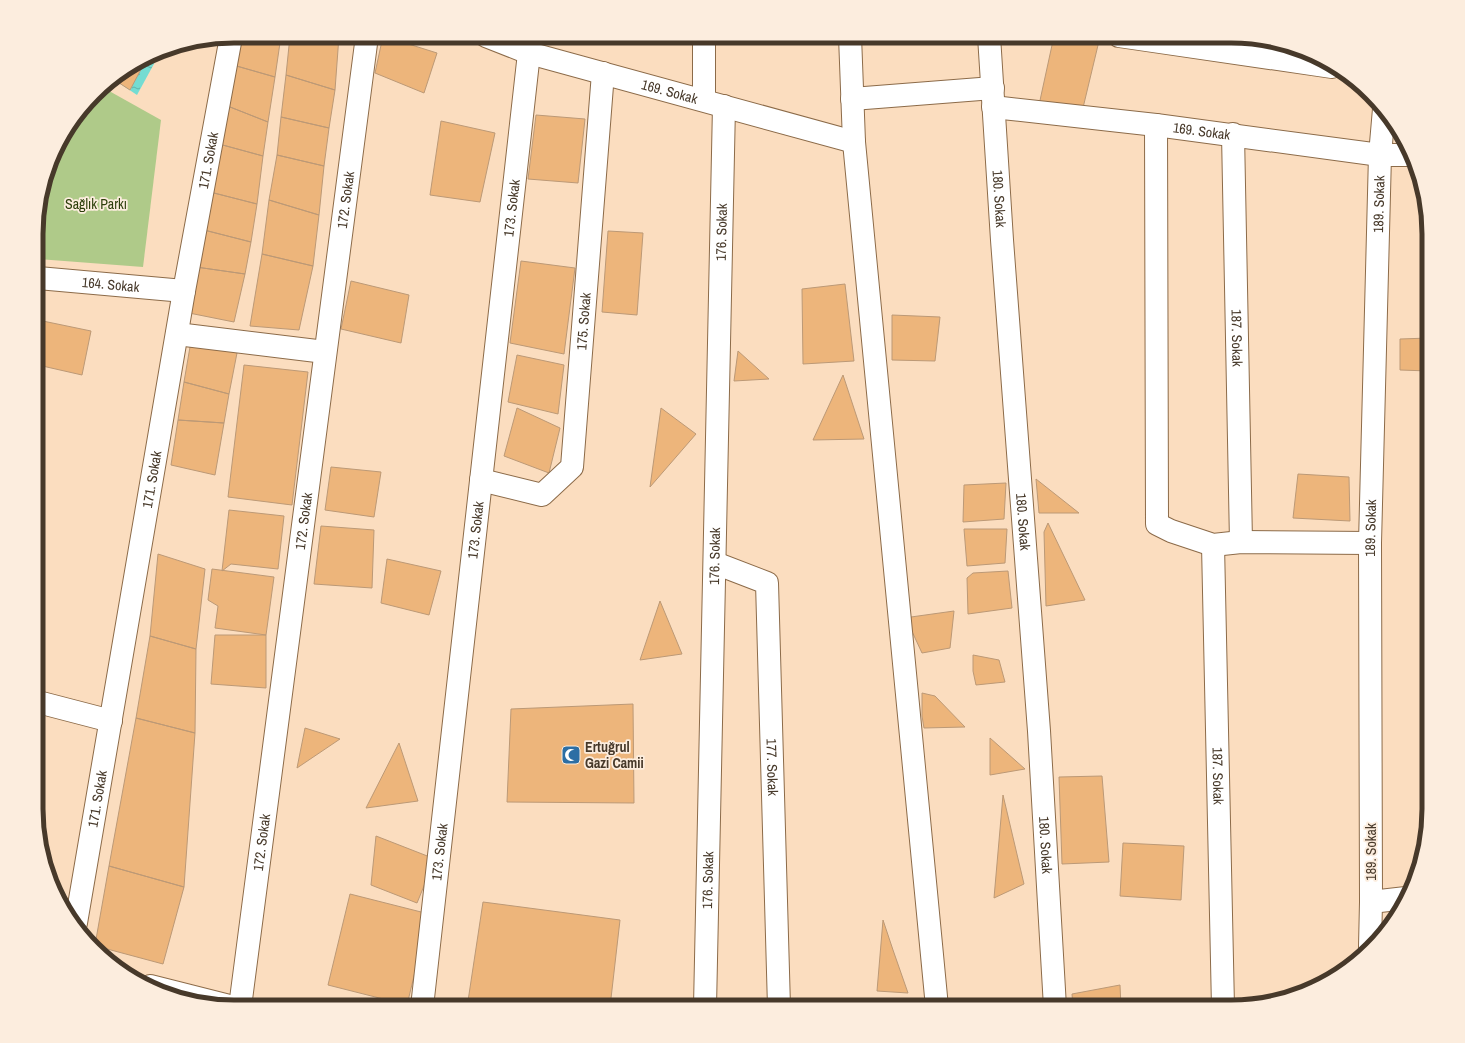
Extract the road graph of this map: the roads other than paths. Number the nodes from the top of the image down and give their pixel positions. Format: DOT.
graph roads {
  1 [pos="231,43"];
  2 [pos="366,43"];
  3 [pos="504,43"];
  4 [pos="705,43"];
  5 [pos="850,43"];
  6 [pos="989,43"];
  7 [pos="1167,43"];
  8 [pos="529,53"];
  9 [pos="1319,65"];
  10 [pos="603,73"];
  11 [pos="993,97"];
  12 [pos="852,99"];
  13 [pos="714,103"];
  14 [pos="1383,119"];
  15 [pos="1156,125"];
  16 [pos="1233,134"];
  17 [pos="854,142"];
  18 [pos="1380,155"];
  19 [pos="1404,155"];
  20 [pos="43,278"];
  21 [pos="184,291"];
  22 [pos="177,334"];
  23 [pos="325,352"];
  24 [pos="481,480"];
  25 [pos="1241,542"];
  26 [pos="1370,543"];
  27 [pos="1213,545"];
  28 [pos="715,562"];
  29 [pos="43,703"];
  30 [pos="111,721"];
  31 [pos="1399,899"];
  32 [pos="1371,902"];
  33 [pos="77,917"];
  34 [pos="1370,940"];
  35 [pos="241,1000"];
  36 [pos="423,1000"];
  37 [pos="705,1000"];
  38 [pos="779,1000"];
  39 [pos="936,1000"];
  40 [pos="1055,1000"];
  41 [pos="1223,1000"];
  1 -- 21 [label="street, 171. Sokak"];
  2 -- 23 [label="street, 172. Sokak"];
  3 -- 8 [label="street, 169. Sokak"];
  4 -- 13 [label="street, 176. Sokak"];
  5 -- 12 [label="street"];
  6 -- 11 [label="street, 180. Sokak"];
  7 -- 9 [label="street"];
  8 -- 10 [label="street, 169. Sokak"];
  8 -- 24 [label="street, 173. Sokak"];
  10 -- 13 [label="street, 169. Sokak"];
  10 -- 24 [label="street, 175. Sokak"];
  11 -- 12 [label="street, 169. Sokak"];
  11 -- 15 [label="street, 169. Sokak"];
  11 -- 40 [label="street, 180. Sokak"];
  12 -- 17 [label="street"];
  13 -- 17 [label="street, 169. Sokak"];
  13 -- 28 [label="street, 176. Sokak"];
  14 -- 18 [label="street, 189. Sokak"];
  15 -- 16 [label="street, 169. Sokak"];
  15 -- 27 [label="street"];
  16 -- 18 [label="street, 169. Sokak"];
  16 -- 25 [label="street, 187. Sokak"];
  17 -- 39 [label="street"];
  18 -- 19 [label="street, 169. Sokak"];
  18 -- 26 [label="street, 189. Sokak"];
  20 -- 21 [label="street, 164. Sokak"];
  21 -- 22 [label="street, 171. Sokak"];
  22 -- 23 [label="street"];
  22 -- 30 [label="street, 171. Sokak"];
  23 -- 35 [label="street, 172. Sokak"];
  24 -- 36 [label="street, 173. Sokak"];
  25 -- 26 [label="street"];
  25 -- 27 [label="street"];
  26 -- 32 [label="street, 189. Sokak"];
  27 -- 41 [label="street, 187. Sokak"];
  28 -- 37 [label="street, 176. Sokak"];
  28 -- 38 [label="street, 177. Sokak"];
  29 -- 30 [label="street"];
  30 -- 33 [label="street, 171. Sokak"];
  31 -- 32 [label="street"];
  32 -- 34 [label="street, 189. Sokak"];
}
